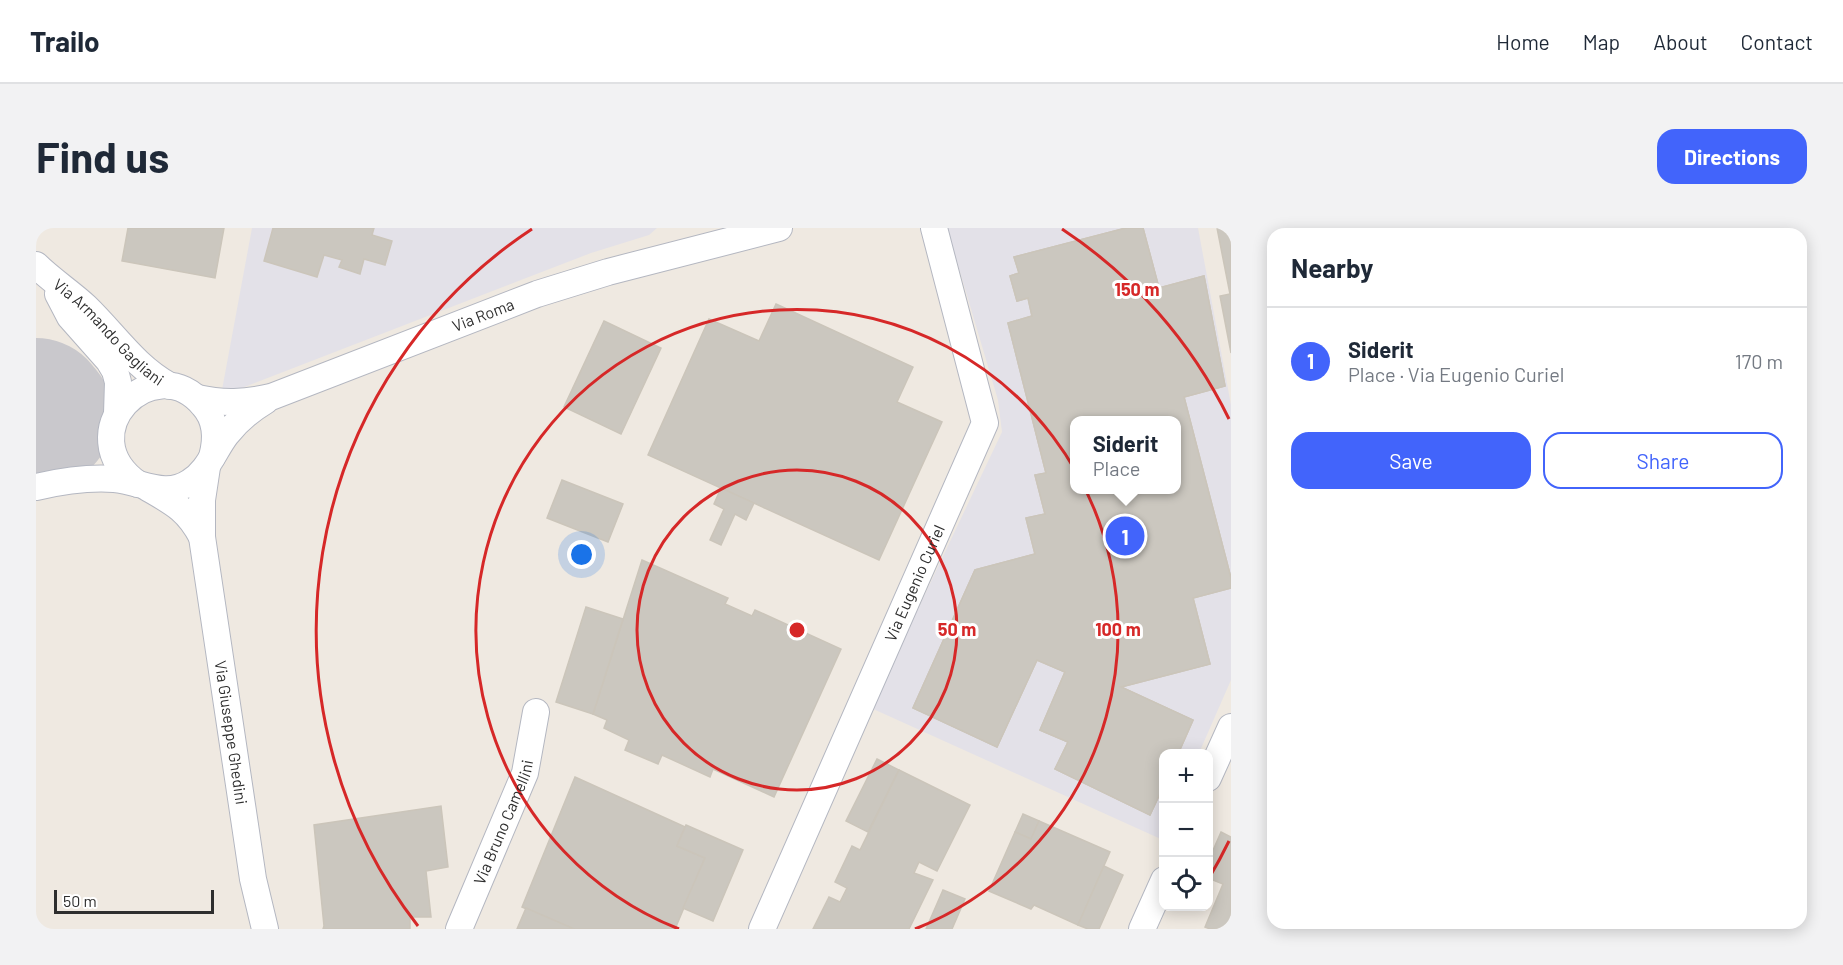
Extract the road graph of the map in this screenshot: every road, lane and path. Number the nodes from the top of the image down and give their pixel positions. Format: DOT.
graph roads {
  1 [pos="779,228"];
  2 [pos="933,228"];
  3 [pos="688,242"];
  4 [pos="42,270"];
  5 [pos="170,386"];
  6 [pos="271,397"];
  7 [pos="197,398"];
  8 [pos="117,414"];
  9 [pos="111,444"];
  10 [pos="209,462"];
  11 [pos="46,485"];
  12 [pos="143,486"];
  13 [pos="202,537"];
  14 [pos="536,712"];
  15 [pos="1231,728"];
  16 [pos="1213,769"];
  17 [pos="1159,891"];
  18 [pos="265,929"];
  19 [pos="459,929"];
  20 [pos="762,929"];
  21 [pos="1142,929"];
  1 -- 3 [label="street, Via Roma"];
  2 -- 20 [label="street, Via Eugenio Curiel"];
  3 -- 6 [label="street, Via Roma"];
  4 -- 5 [label="street, Via Armando Gagliani"];
  4 -- 8 [label="street, Via Armando Gagliani"];
  5 -- 7 [label="street, Via Roma"];
  5 -- 8 [label="street"];
  6 -- 7 [label="street, Via Roma"];
  6 -- 10 [label="street, Via Roma"];
  7 -- 10 [label="street"];
  8 -- 9 [label="street"];
  9 -- 11 [label="street, Via Roma"];
  9 -- 12 [label="street"];
  10 -- 12 [label="street, Via Roma"];
  10 -- 13 [label="street, Via Giuseppe Ghedini"];
  11 -- 12 [label="street, Via Roma"];
  12 -- 13 [label="street, Via Giuseppe Ghedini"];
  13 -- 18 [label="street, Via Giuseppe Ghedini"];
  14 -- 19 [label="street, Via Bruno Camellini"];
  15 -- 16 [label="street"];
  17 -- 21 [label="street"];
}
